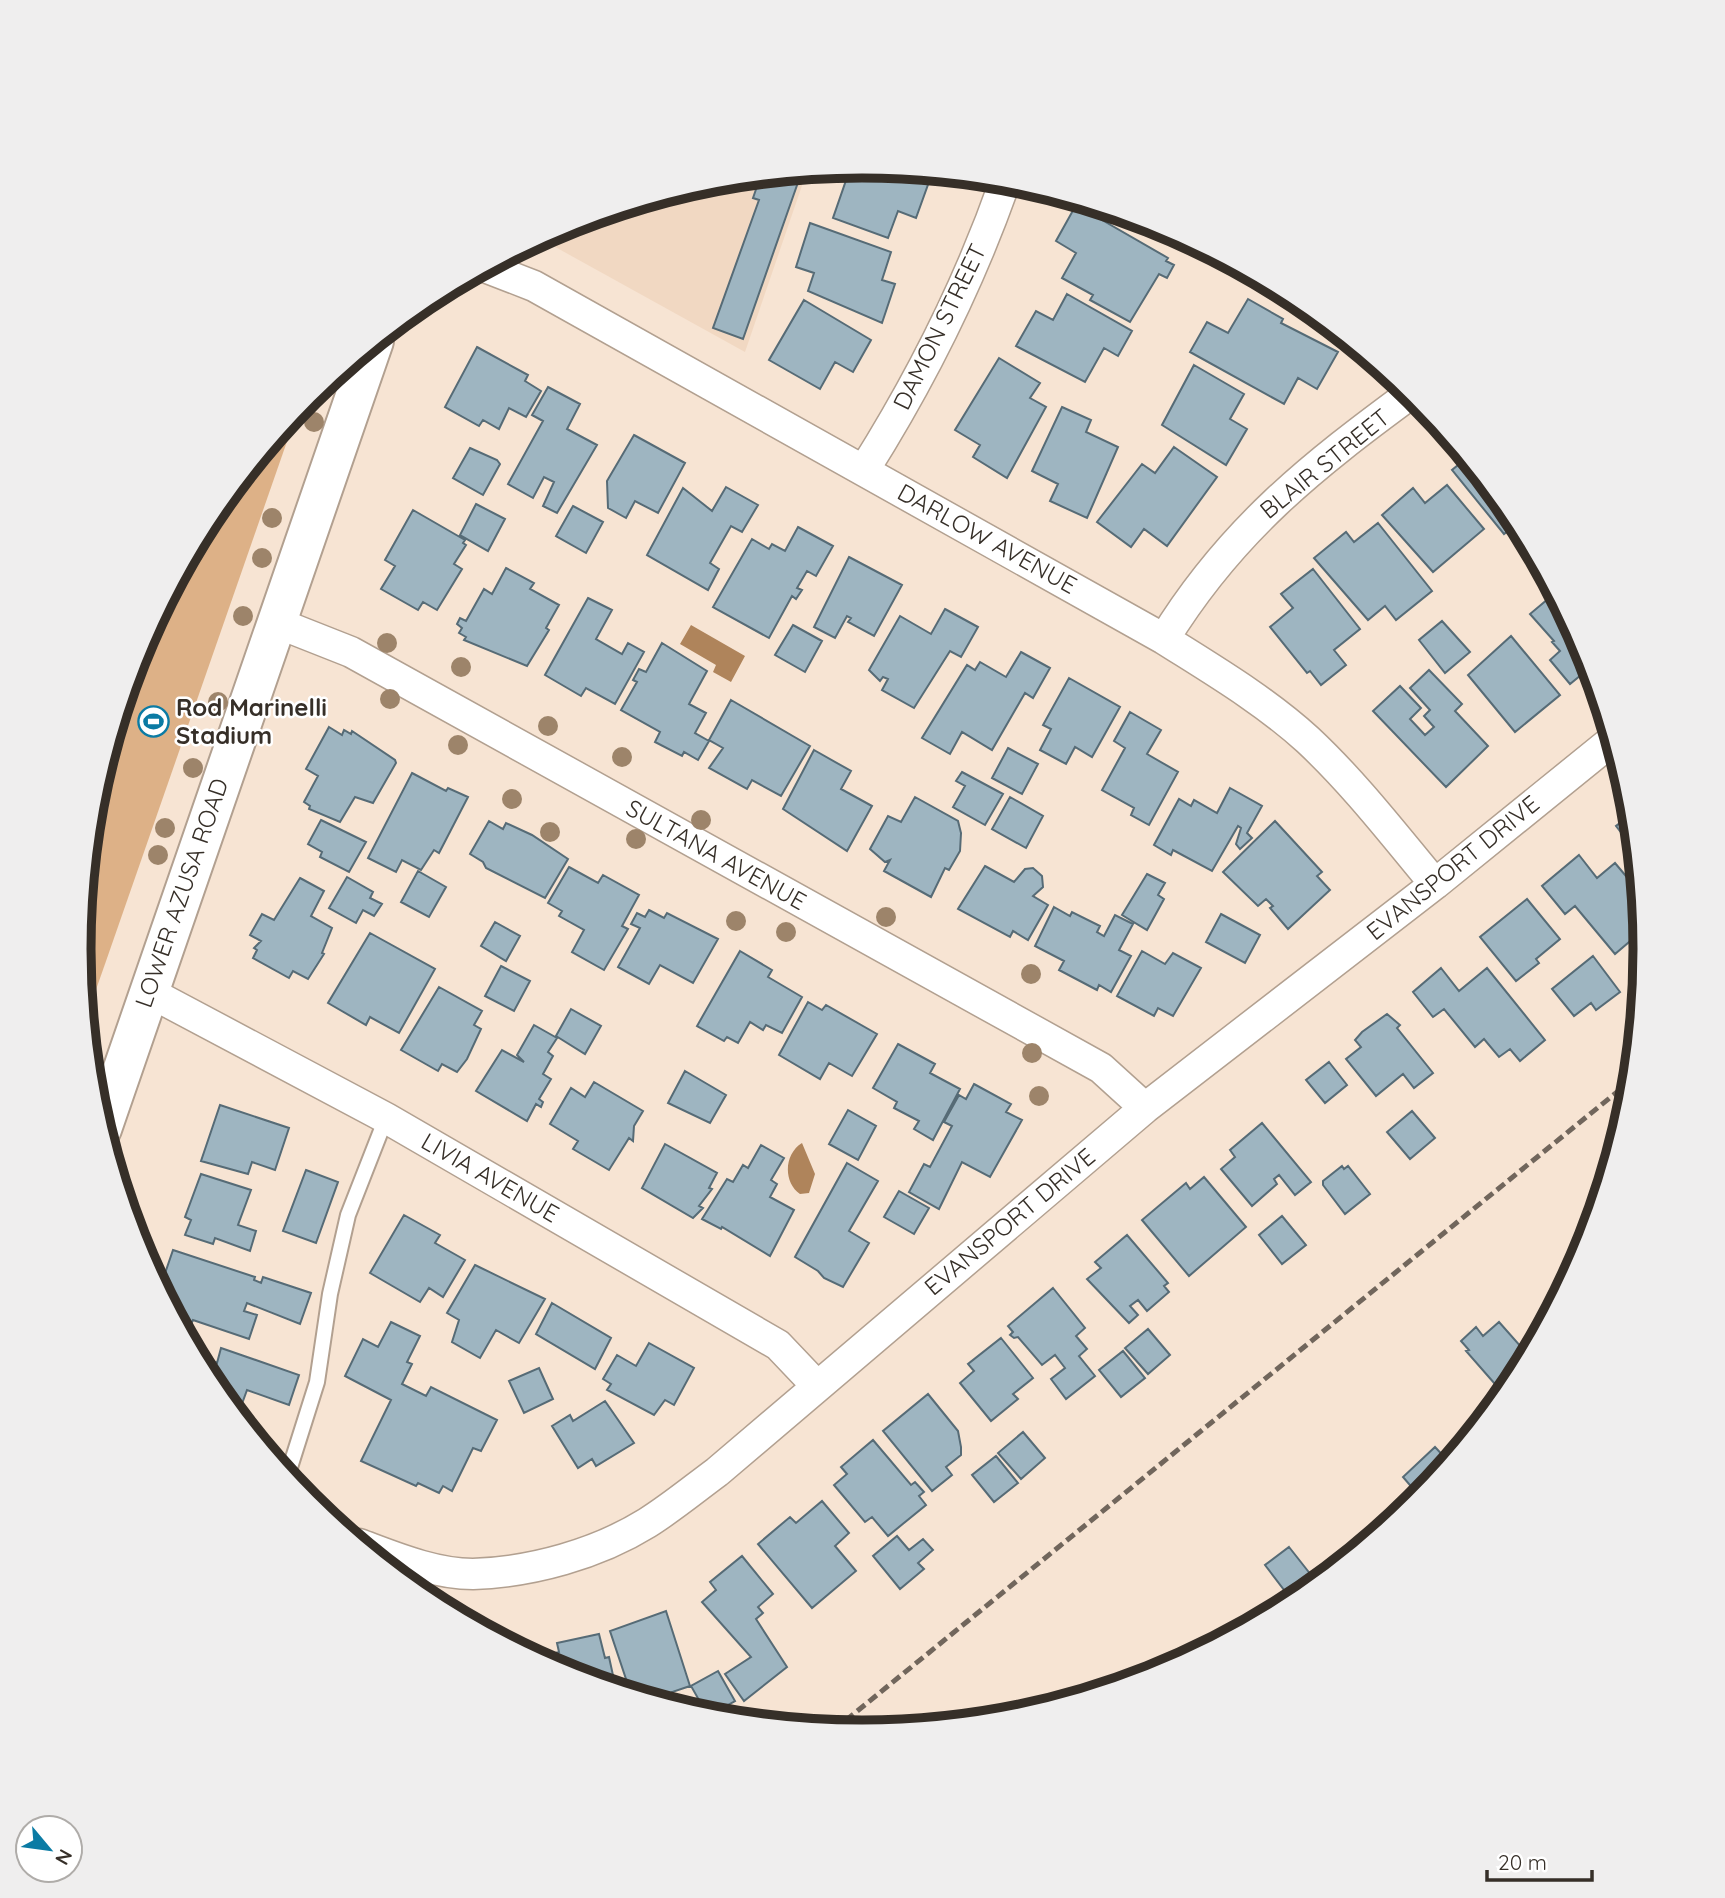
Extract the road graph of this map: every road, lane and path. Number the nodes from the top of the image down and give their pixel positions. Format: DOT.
graph roads {
  1 [pos="1002,190"];
  2 [pos="495,271"];
  3 [pos="368,357"];
  4 [pos="1404,399"];
  5 [pos="864,470"];
  6 [pos="275,622"];
  7 [pos="1164,639"];
  8 [pos="1607,745"];
  9 [pos="1434,884"];
  10 [pos="149,992"];
  11 [pos="1145,1108"];
  12 [pos="108,1110"];
  13 [pos="386,1118"];
  14 [pos="817,1386"];
  15 [pos="290,1467"];
  16 [pos="383,1553"];
  1 -- 5 [label="street, DAMON STREET"];
  2 -- 5 [label="street, DARLOW AVENUE"];
  3 -- 6 [label="main road, LOWER AZUSA ROAD"];
  4 -- 7 [label="street, BLAIR STREET"];
  5 -- 7 [label="street, DARLOW AVENUE"];
  6 -- 10 [label="main road, LOWER AZUSA ROAD"];
  6 -- 11 [label="street, SULTANA AVENUE"];
  7 -- 9 [label="street, DARLOW AVENUE"];
  8 -- 9 [label="street, EVANSPORT DRIVE"];
  9 -- 11 [label="street, EVANSPORT DRIVE"];
  10 -- 12 [label="main road, LOWER AZUSA ROAD"];
  10 -- 13 [label="street, LIVIA AVENUE"];
  11 -- 14 [label="street, EVANSPORT DRIVE"];
  13 -- 14 [label="street, LIVIA AVENUE"];
  13 -- 15 [label="lane"];
  14 -- 16 [label="street, EVANSPORT DRIVE"];
}
